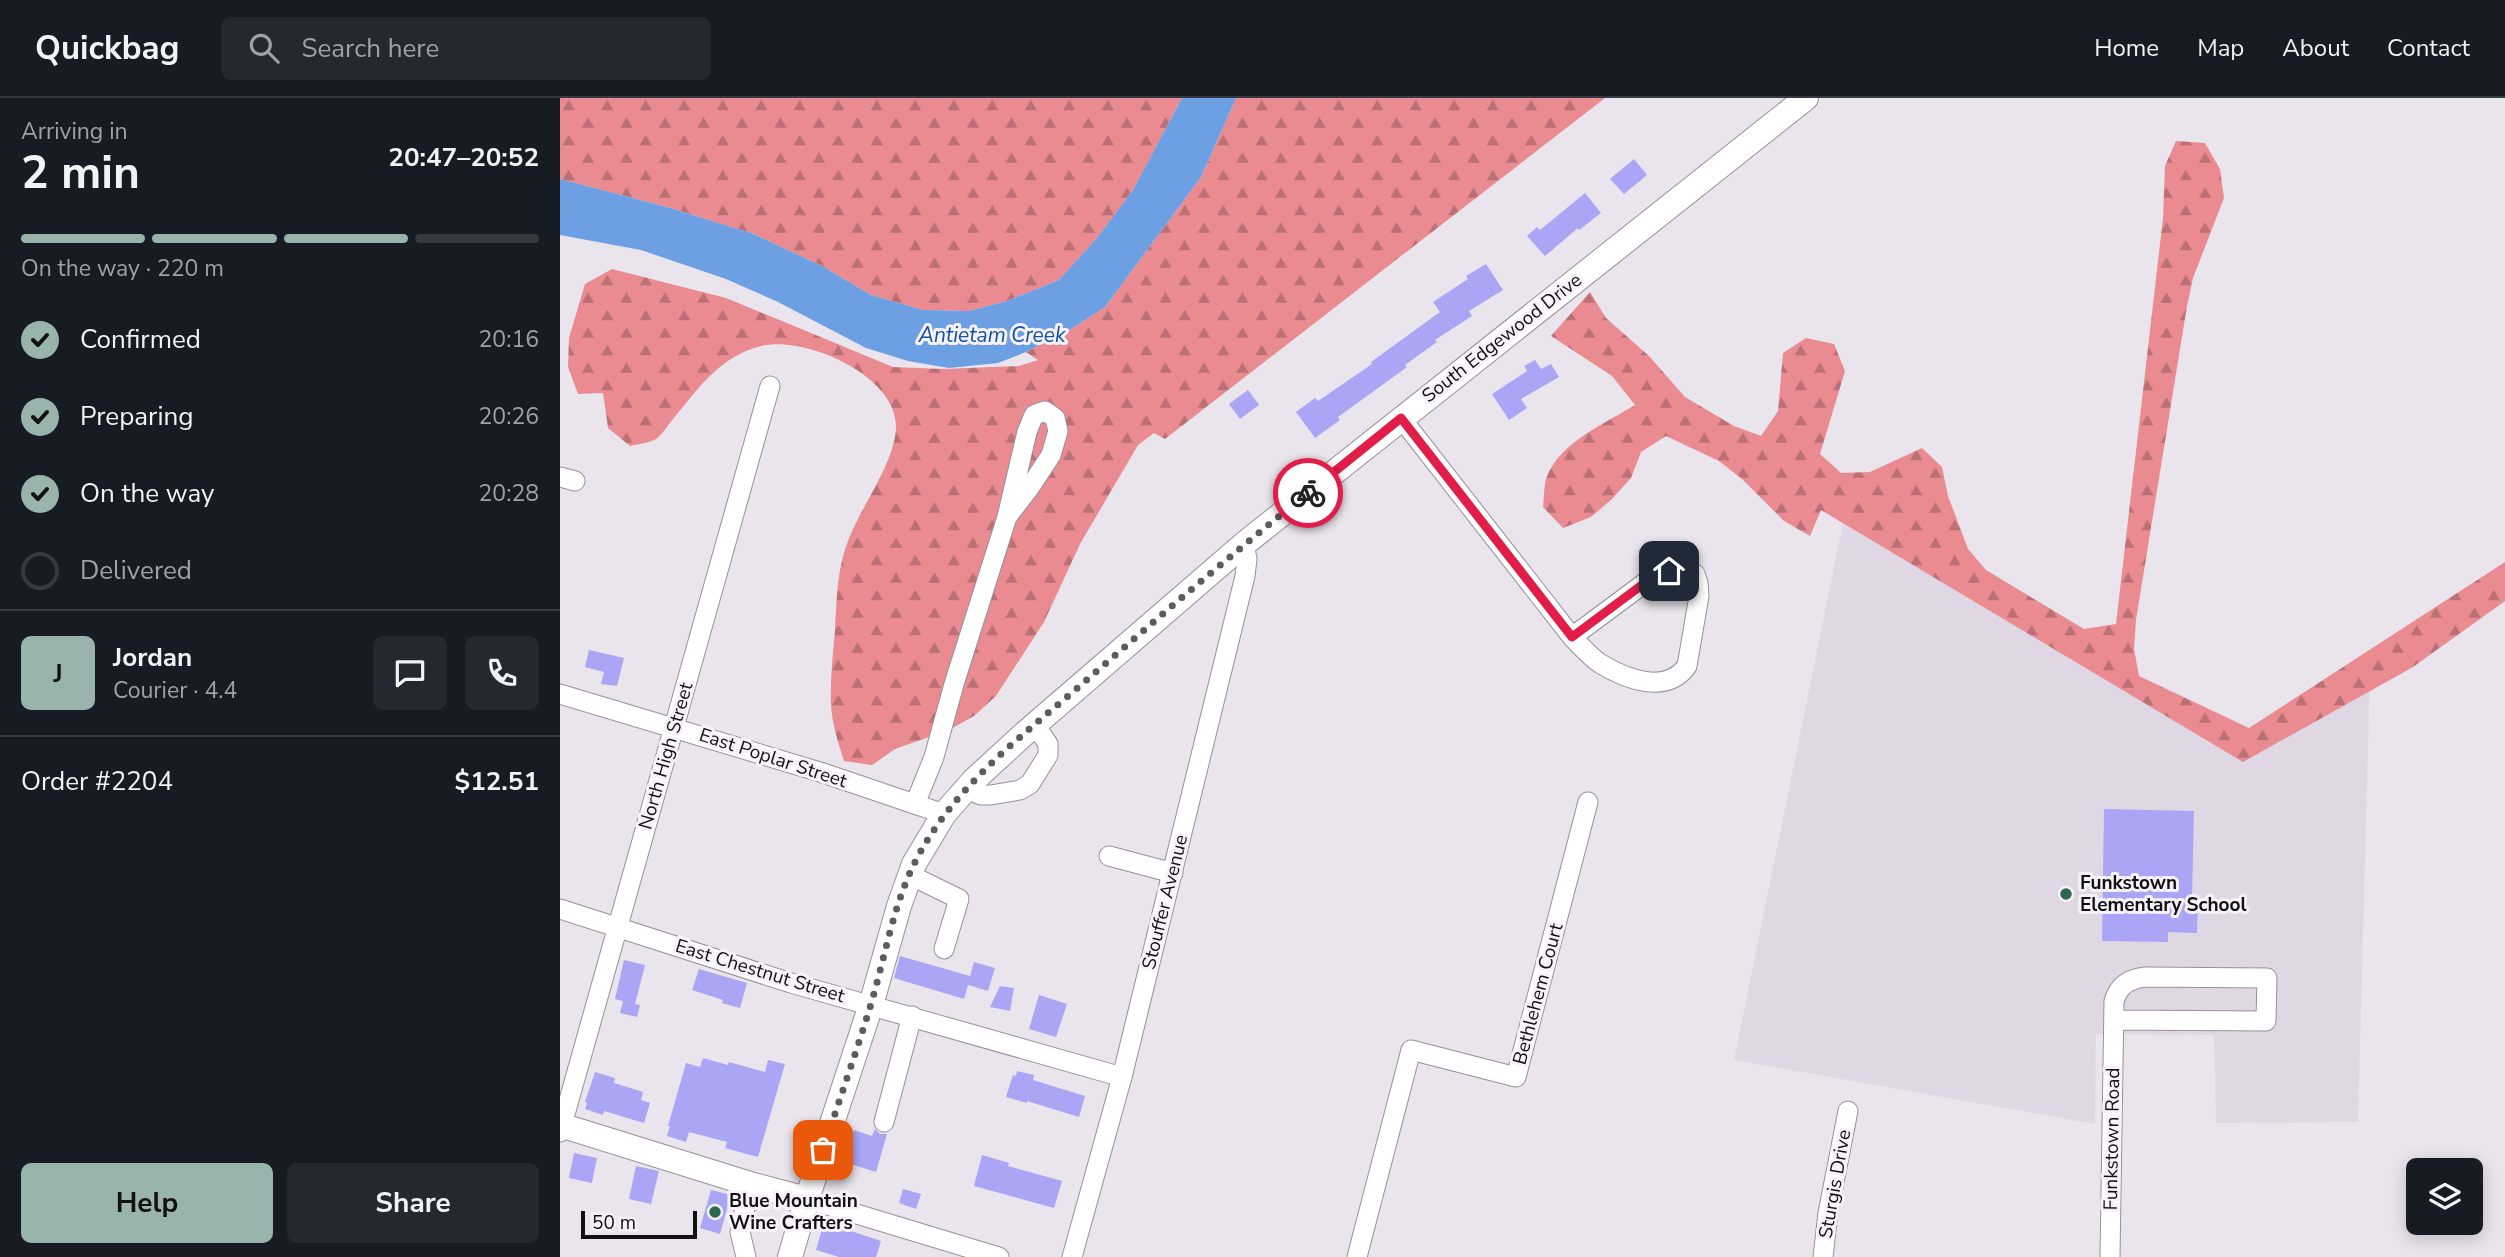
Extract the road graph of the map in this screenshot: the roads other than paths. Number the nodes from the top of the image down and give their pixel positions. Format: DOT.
graph roads {
  1 [pos="1806,98"];
  2 [pos="770,386"];
  3 [pos="1401,418"];
  4 [pos="1007,517"];
  5 [pos="1244,544"];
  6 [pos="1572,637"];
  7 [pos="560,694"];
  8 [pos="1035,725"];
  9 [pos="674,727"];
  10 [pos="967,789"];
  11 [pos="1588,802"];
  12 [pos="915,804"];
  13 [pos="944,814"];
  14 [pos="1109,856"];
  15 [pos="1173,873"];
  16 [pos="911,875"];
  17 [pos="560,909"];
  18 [pos="618,926"];
  19 [pos="944,949"];
  20 [pos="871,1005"];
  21 [pos="912,1016"];
  22 [pos="2114,1020"];
  23 [pos="1122,1077"];
  24 [pos="1847,1111"];
  25 [pos="884,1122"];
  26 [pos="561,1128"];
  27 [pos="750,1184"];
  28 [pos="807,1199"];
  29 [pos="747,1257"];
  30 [pos="790,1257"];
  31 [pos="999,1257"];
  32 [pos="1072,1257"];
  33 [pos="1357,1257"];
  34 [pos="1823,1257"];
  35 [pos="2110,1257"];
  1 -- 3 [label="main road, South Edgewood Drive"];
  2 -- 9 [label="street, North High Street"];
  3 -- 5 [label="main road, South Edgewood Drive"];
  3 -- 6 [label="street"];
  4 -- 4 [label="street"];
  4 -- 12 [label="street"];
  5 -- 8 [label="main road, South Edgewood Drive"];
  5 -- 15 [label="street, Stouffer Avenue"];
  6 -- 6 [label="street"];
  7 -- 9 [label="street, East Poplar Street"];
  8 -- 10 [label="main road, South Edgewood Drive"];
  8 -- 10 [label="street"];
  9 -- 12 [label="street, East Poplar Street"];
  9 -- 18 [label="street, North High Street"];
  10 -- 13 [label="main road, South Edgewood Drive"];
  11 -- 33 [label="street, Bethlehem Court"];
  12 -- 13 [label="street, East Poplar Street"];
  13 -- 16 [label="main road, South Edgewood Drive"];
  14 -- 15 [label="street"];
  15 -- 23 [label="street, Stouffer Avenue"];
  16 -- 19 [label="street"];
  16 -- 20 [label="main road, South Edgewood Drive"];
  17 -- 18 [label="street, East Chestnut Street"];
  18 -- 20 [label="street, East Chestnut Street"];
  18 -- 26 [label="street, North High Street"];
  20 -- 21 [label="street, East Chestnut Street"];
  20 -- 28 [label="main road, South Edgewood Drive"];
  21 -- 23 [label="street, East Chestnut Street"];
  21 -- 25 [label="street"];
  22 -- 22 [label="street, Funkstown Road"];
  22 -- 35 [label="street, Funkstown Road"];
  23 -- 32 [label="street, Stouffer Avenue"];
  24 -- 34 [label="street, Sturgis Drive"];
  26 -- 27 [label="main road"];
  27 -- 28 [label="main road"];
  27 -- 29 [label="street"];
  28 -- 30 [label="main road, South Edgewood Drive"];
  28 -- 31 [label="street"];
}
